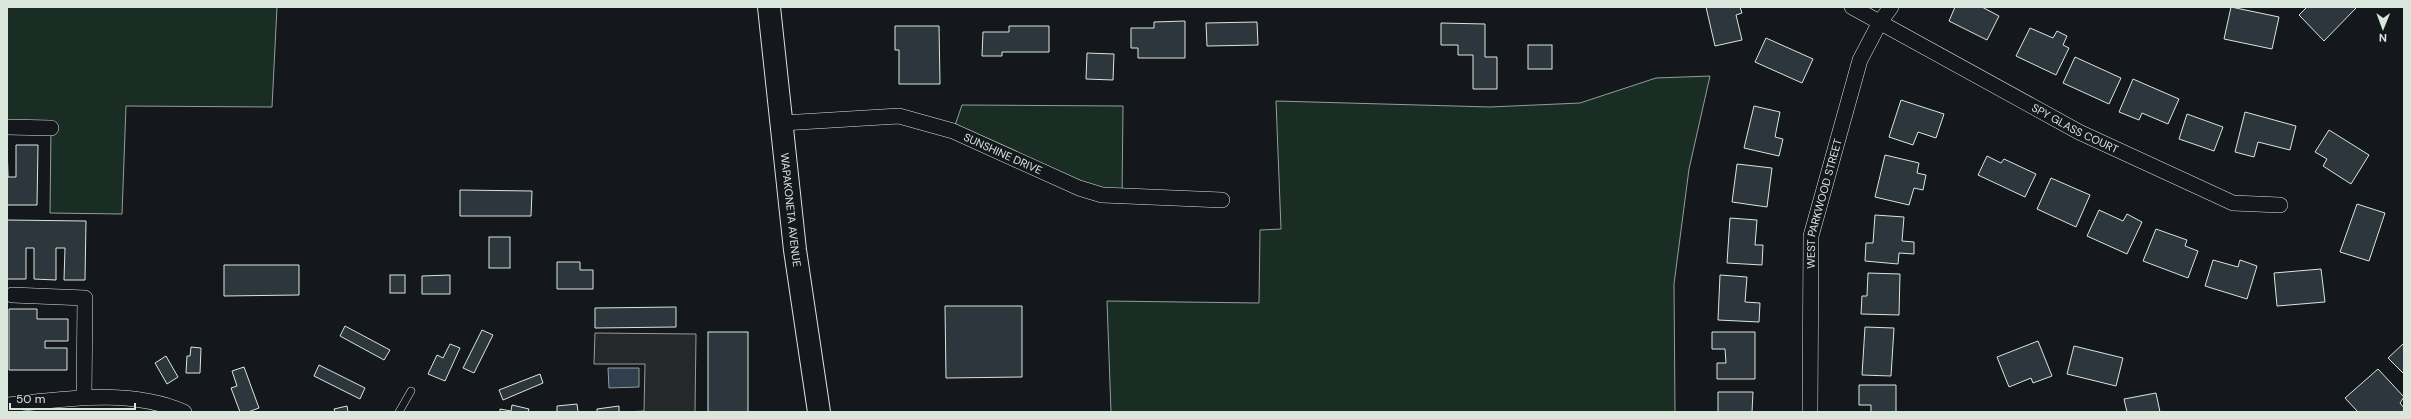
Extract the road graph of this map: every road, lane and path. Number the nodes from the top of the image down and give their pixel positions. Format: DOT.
graph roads {
  1 [pos="769,7"];
  2 [pos="1852,7"];
  3 [pos="1891,7"];
  4 [pos="1880,22"];
  5 [pos="782,123"];
  6 [pos="7,126"];
  7 [pos="51,128"];
  8 [pos="1222,200"];
  9 [pos="2280,205"];
  10 [pos="12,295"];
  11 [pos="412,391"];
  12 [pos="84,397"];
  13 [pos="7,405"];
  14 [pos="184,412"];
  15 [pos="399,412"];
  16 [pos="819,412"];
  17 [pos="1810,412"];
  1 -- 5 [label="main road, WAPAKONETA AVENUE"];
  2 -- 4 [label="street, SPY GLASS COURT"];
  3 -- 4 [label="street, WEST PARKWOOD STREET"];
  4 -- 9 [label="street, SPY GLASS COURT"];
  4 -- 17 [label="street, WEST PARKWOOD STREET"];
  5 -- 8 [label="street, SUNSHINE DRIVE"];
  5 -- 16 [label="main road, WAPAKONETA AVENUE"];
  6 -- 7 [label="street"];
  10 -- 12 [label="street"];
  11 -- 15 [label="lane"];
  12 -- 13 [label="street"];
  12 -- 14 [label="street"];
}
